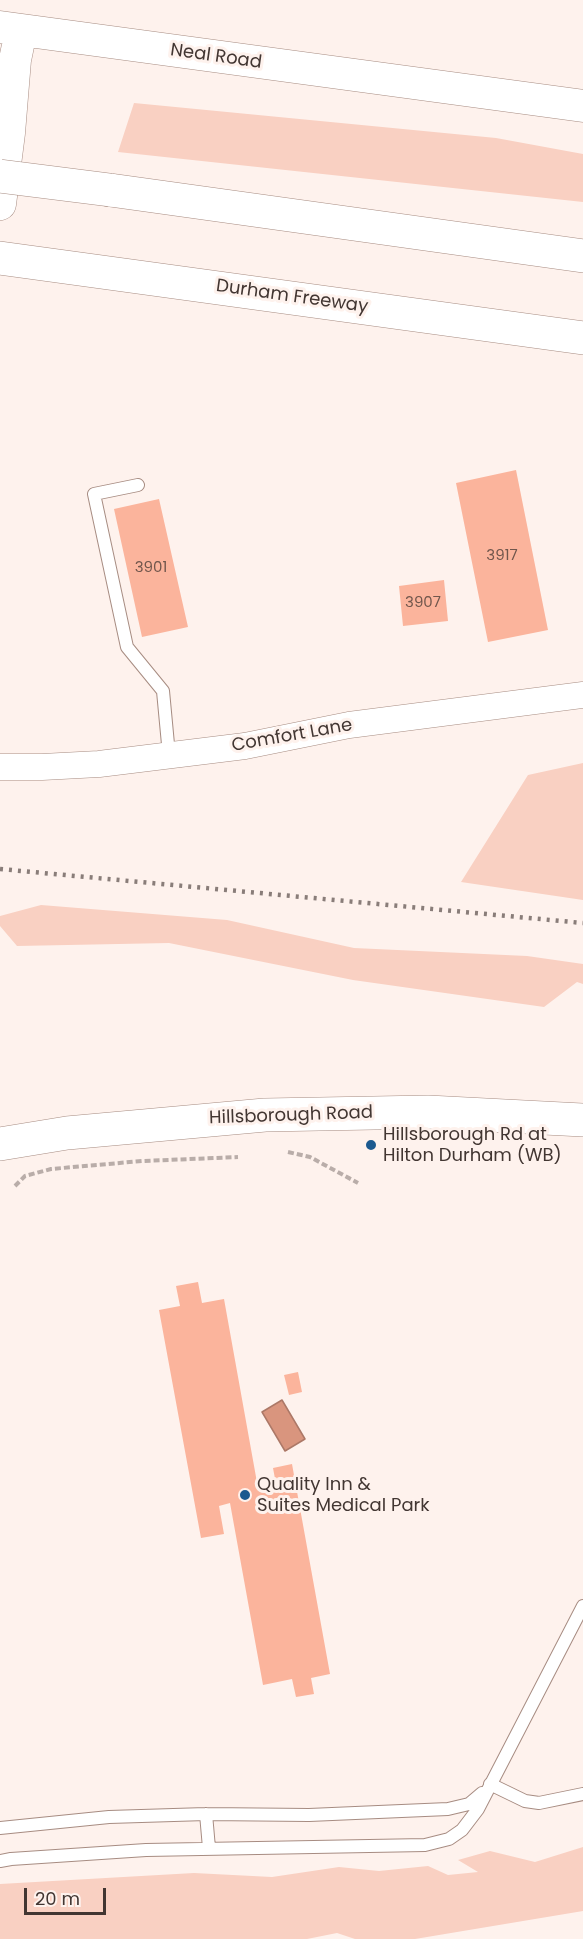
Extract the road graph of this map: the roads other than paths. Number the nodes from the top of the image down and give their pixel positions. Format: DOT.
graph roads {
  1 [pos="11,29"];
  2 [pos="583,106"];
  3 [pos="0,176"];
  4 [pos="0,204"];
  5 [pos="583,256"];
  6 [pos="0,258"];
  7 [pos="583,338"];
  8 [pos="138,484"];
  9 [pos="583,694"];
  10 [pos="169,755"];
  11 [pos="0,767"];
  12 [pos="583,1120"];
  13 [pos="0,1144"];
  14 [pos="583,1606"];
  15 [pos="490,1784"];
  16 [pos="583,1794"];
  17 [pos="206,1814"];
  18 [pos="0,1828"];
  19 [pos="208,1848"];
  20 [pos="0,1861"];
  1 -- 2 [label="street, Neal Road"];
  1 -- 4 [label="street, Neal Road"];
  3 -- 5 [label="main road, bridge"];
  6 -- 7 [label="main road, Durham Freeway"];
  8 -- 10 [label="lane"];
  9 -- 10 [label="street, Comfort Lane"];
  10 -- 11 [label="street, Comfort Lane"];
  12 -- 13 [label="main road, Hillsborough Road"];
  14 -- 15 [label="lane"];
  15 -- 16 [label="lane"];
  15 -- 17 [label="lane"];
  15 -- 19 [label="lane"];
  17 -- 18 [label="lane"];
  17 -- 19 [label="lane"];
  19 -- 20 [label="lane"];
}
